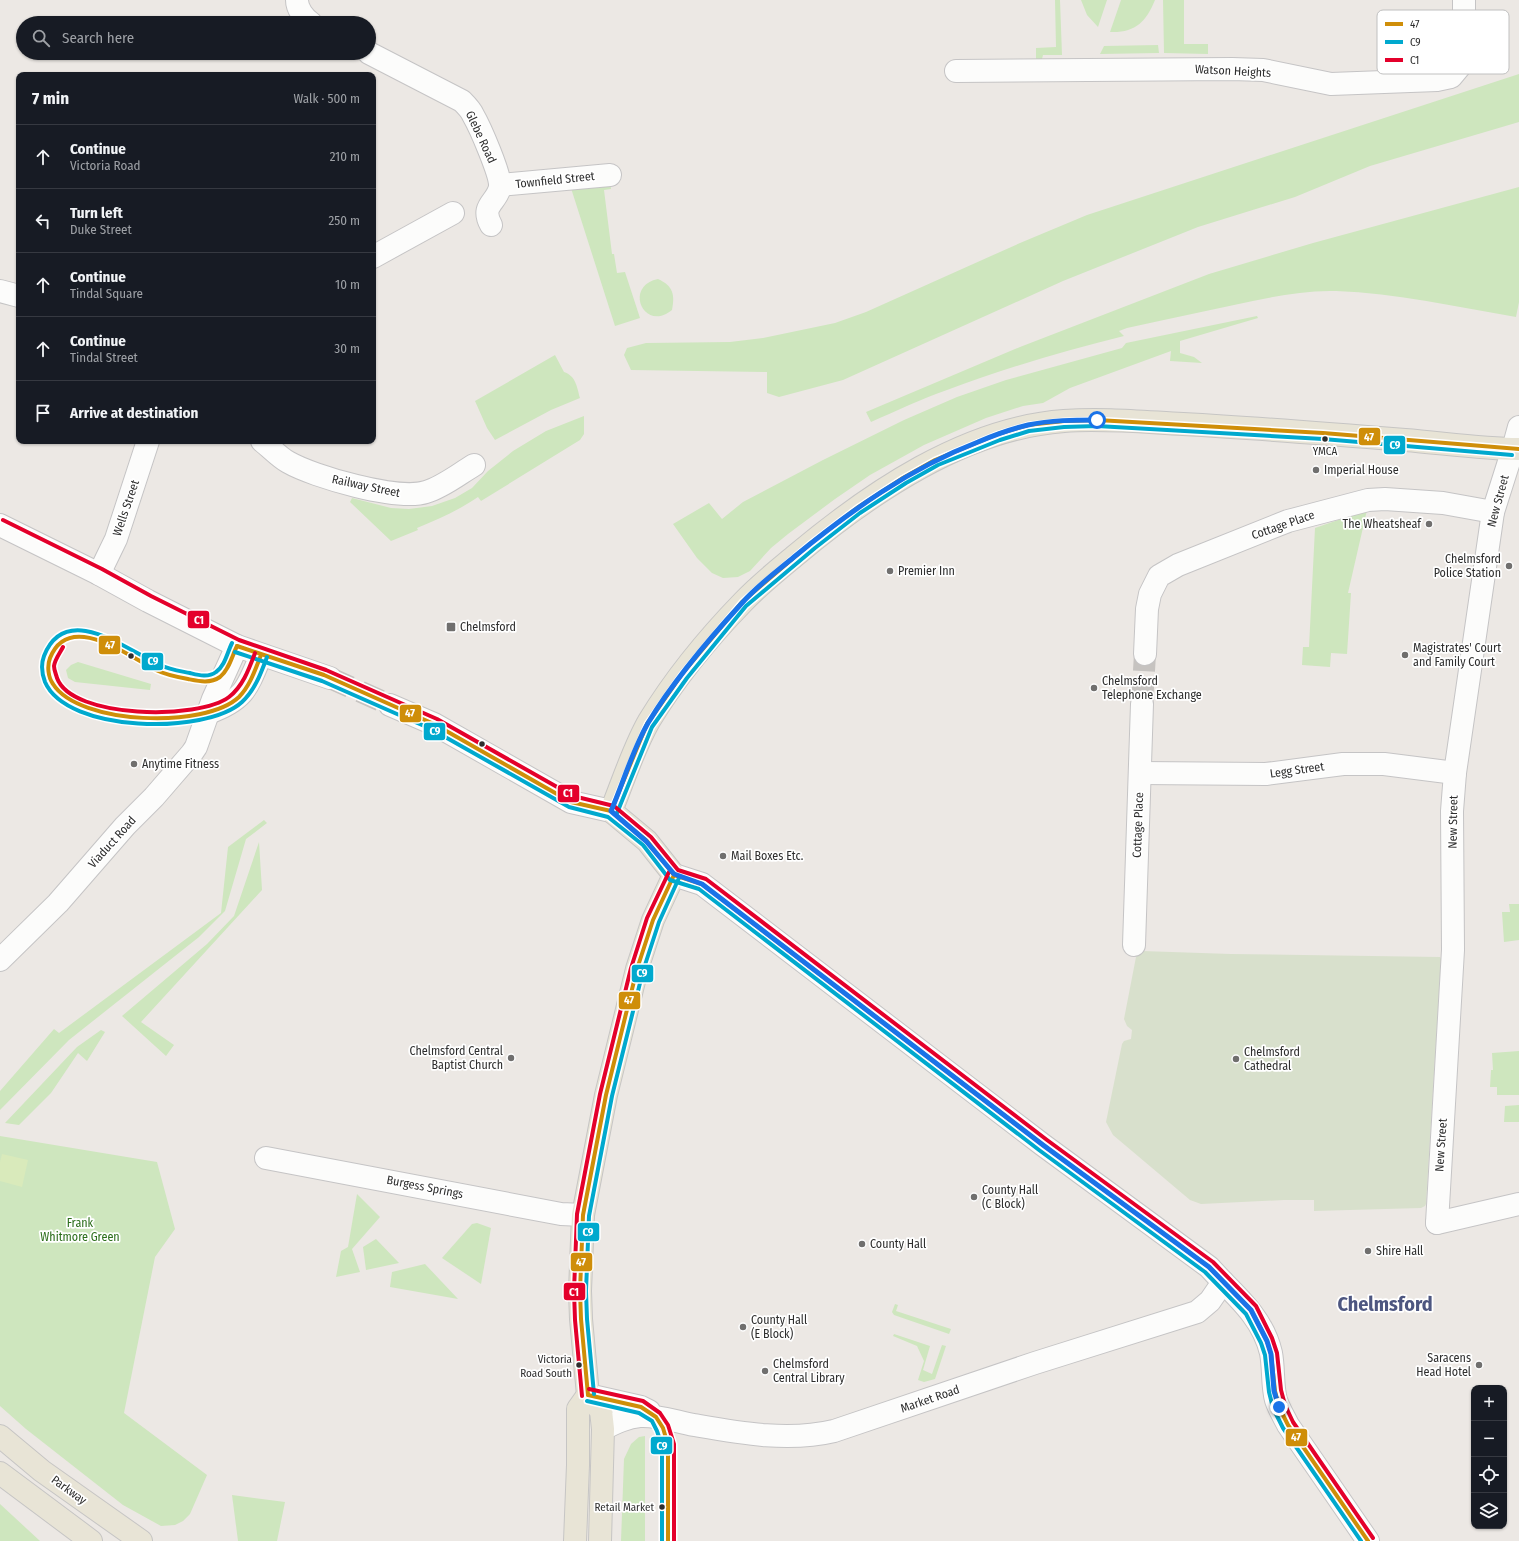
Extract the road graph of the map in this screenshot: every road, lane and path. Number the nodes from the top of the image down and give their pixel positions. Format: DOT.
graph roads {
  1 [pos="297,0"];
  2 [pos="302,16"];
  3 [pos="376,57"];
  4 [pos="956,71"];
  5 [pos="1454,74"];
  6 [pos="610,175"];
  7 [pos="500,186"];
  8 [pos="453,213"];
  9 [pos="491,226"];
  10 [pos="376,255"];
  11 [pos="0,291"];
  12 [pos="16,295"];
  13 [pos="1519,427"];
  14 [pos="147,444"];
  15 [pos="266,444"];
  16 [pos="1516,449"];
  17 [pos="474,465"];
  18 [pos="1493,512"];
  19 [pos="0,525"];
  20 [pos="99,574"];
  21 [pos="236,646"];
  22 [pos="1145,654"];
  23 [pos="261,655"];
  24 [pos="330,678"];
  25 [pos="1142,704"];
  26 [pos="390,705"];
  27 [pos="208,713"];
  28 [pos="1140,773"];
  29 [pos="1455,773"];
  30 [pos="611,811"];
  31 [pos="674,874"];
  32 [pos="1134,945"];
  33 [pos="0,960"];
  34 [pos="266,1158"];
  35 [pos="1519,1204"];
  36 [pos="583,1215"];
  37 [pos="1223,1282"];
  38 [pos="588,1396"];
  39 [pos="656,1417"];
  40 [pos="603,1429"];
  41 [pos="0,1436"];
  42 [pos="0,1472"];
  43 [pos="91,1541"];
  44 [pos="141,1541"];
  45 [pos="575,1541"];
  46 [pos="600,1541"];
  47 [pos="1368,1541"];
  1 -- 2 [label="street"];
  3 -- 7 [label="street, Glebe Road"];
  4 -- 5 [label="street, Watson Heights"];
  6 -- 7 [label="street, Townfield Street"];
  7 -- 9 [label="street"];
  8 -- 10 [label="street"];
  11 -- 12 [label="street"];
  13 -- 16 [label="street, New Street"];
  14 -- 20 [label="street, Wells Street"];
  15 -- 17 [label="street, Railway Street"];
  16 -- 18 [label="street, New Street"];
  16 -- 30 [label="main road"];
  18 -- 22 [label="street, Cottage Place"];
  18 -- 29 [label="street, New Street"];
  19 -- 20 [label="street"];
  20 -- 21 [label="street"];
  21 -- 23 [label="street"];
  21 -- 27 [label="street, Viaduct Road"];
  23 -- 24 [label="street"];
  23 -- 27 [label="street"];
  25 -- 28 [label="street, Cottage Place"];
  26 -- 30 [label="street"];
  27 -- 33 [label="street, Viaduct Road"];
  28 -- 29 [label="street, Legg Street"];
  28 -- 32 [label="street, Cottage Place"];
  29 -- 35 [label="street, New Street"];
  30 -- 31 [label="main road"];
  31 -- 36 [label="main road"];
  31 -- 37 [label="street"];
  34 -- 36 [label="street, Burgess Springs"];
  36 -- 38 [label="main road"];
  37 -- 39 [label="street, Market Road"];
  37 -- 47 [label="street"];
  38 -- 39 [label="street, Market Road"];
  38 -- 40 [label="main road"];
  38 -- 45 [label="main road"];
  39 -- 40 [label="street, Market Road"];
  40 -- 46 [label="main road"];
  41 -- 44 [label="main road, Parkway"];
  42 -- 43 [label="main road"];
}
